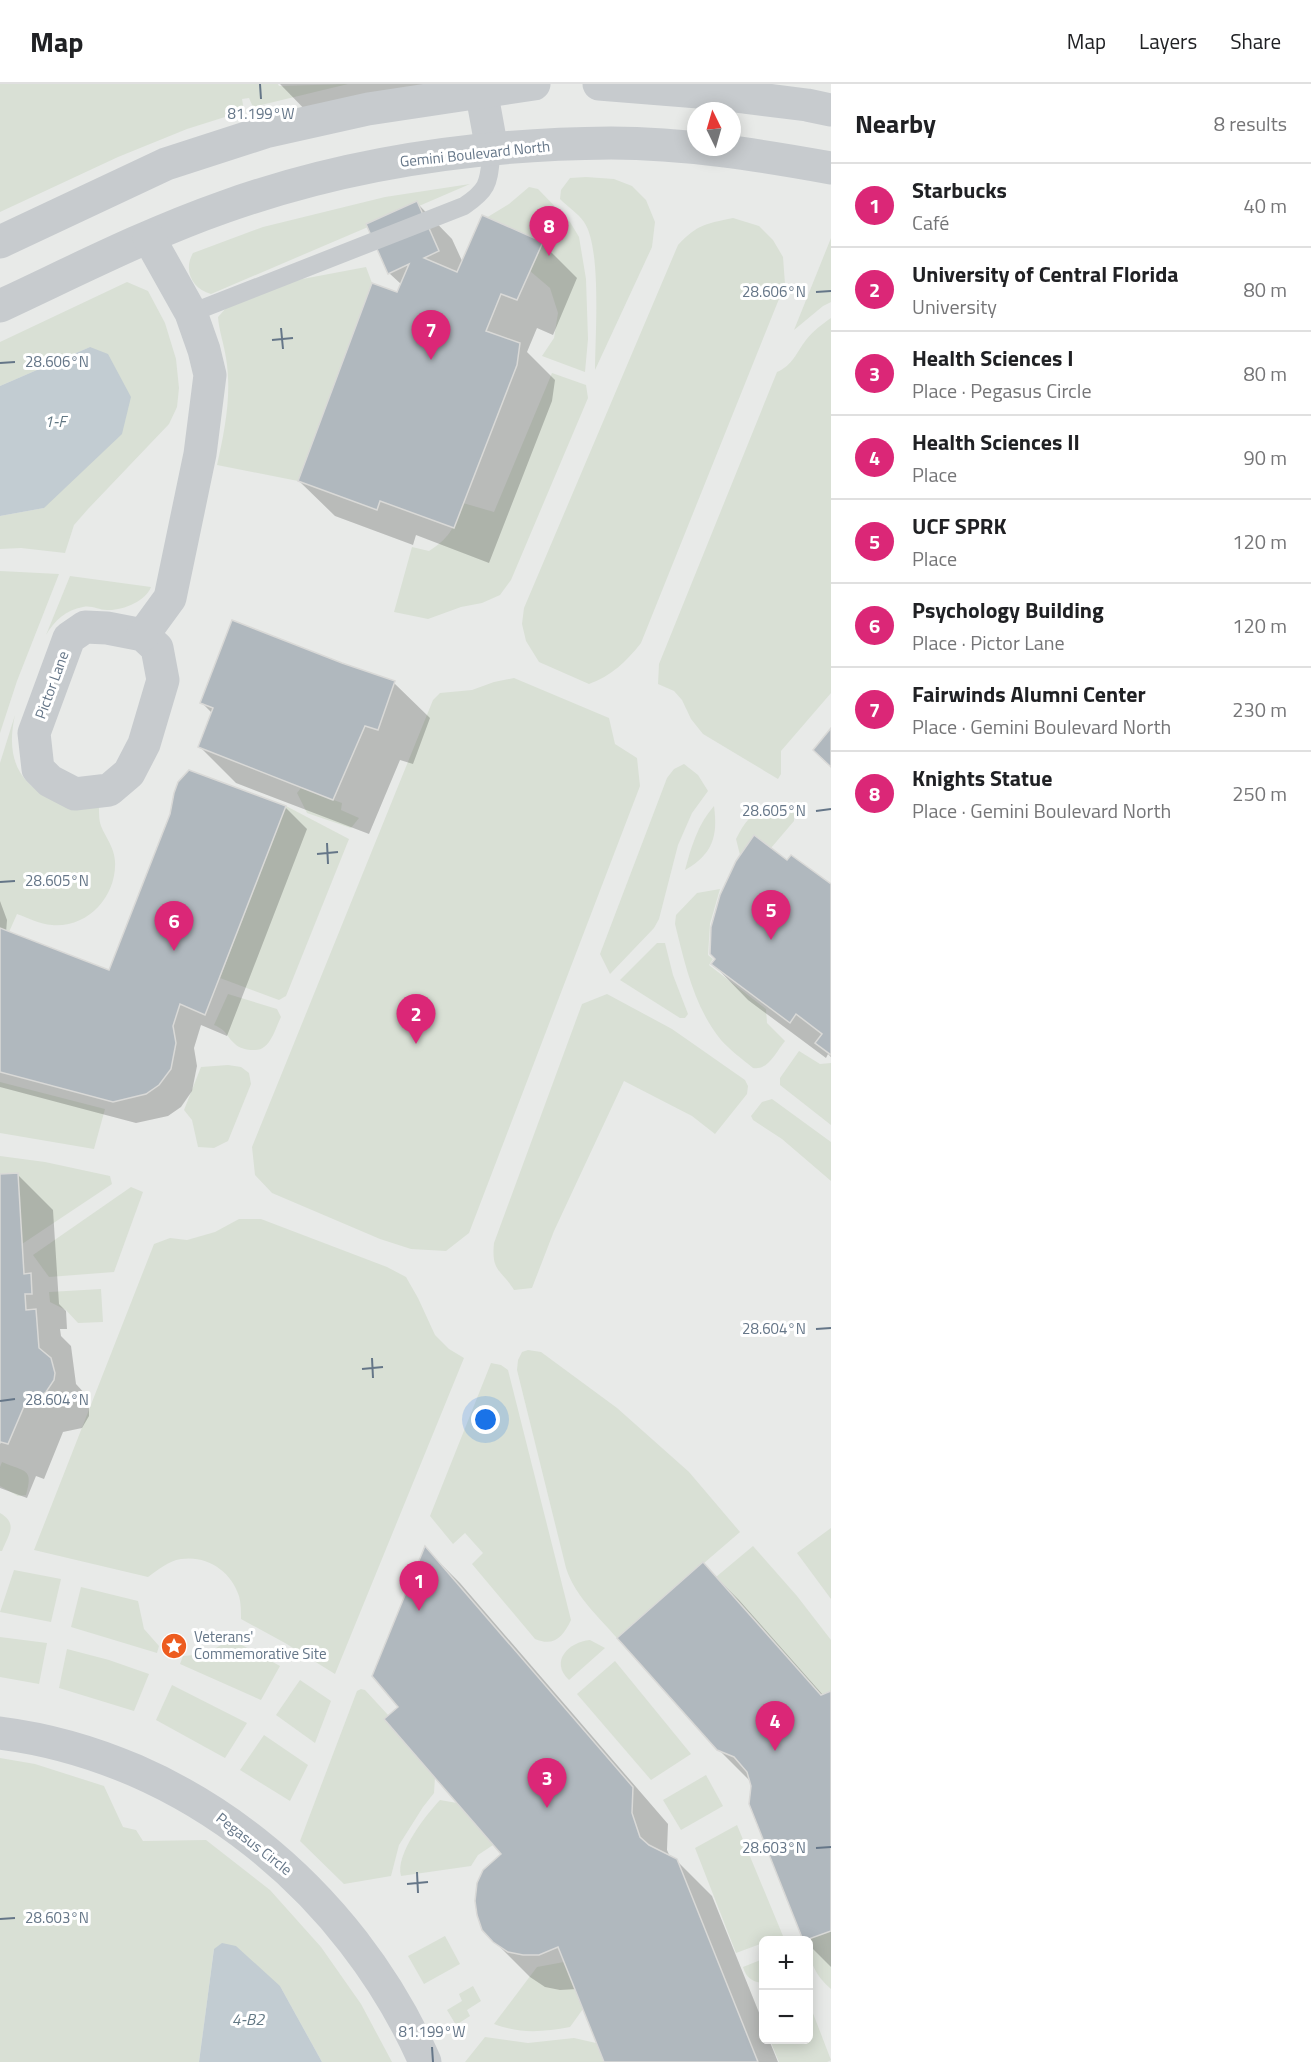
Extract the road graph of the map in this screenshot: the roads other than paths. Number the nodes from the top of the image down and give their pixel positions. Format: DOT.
graph roads {
  1 [pos="534,84"];
  2 [pos="599,84"];
  3 [pos="481,87"];
  4 [pos="831,110"];
  5 [pos="492,150"];
  6 [pos="831,168"];
  7 [pos="149,238"];
  8 [pos="0,242"];
  9 [pos="0,306"];
  10 [pos="191,313"];
  11 [pos="143,634"];
  12 [pos="0,1733"];
  13 [pos="425,2062"];
  1 -- 3 [label="street"];
  2 -- 4 [label="street"];
  3 -- 5 [label="street"];
  3 -- 8 [label="street"];
  5 -- 6 [label="street, Gemini Boulevard North"];
  5 -- 7 [label="street, Gemini Boulevard North"];
  5 -- 10 [label="lane"];
  7 -- 9 [label="street, Gemini Boulevard North"];
  7 -- 10 [label="street"];
  10 -- 11 [label="street"];
  11 -- 11 [label="street, Pictor Lane"];
  12 -- 13 [label="street, Pegasus Circle"];
}
